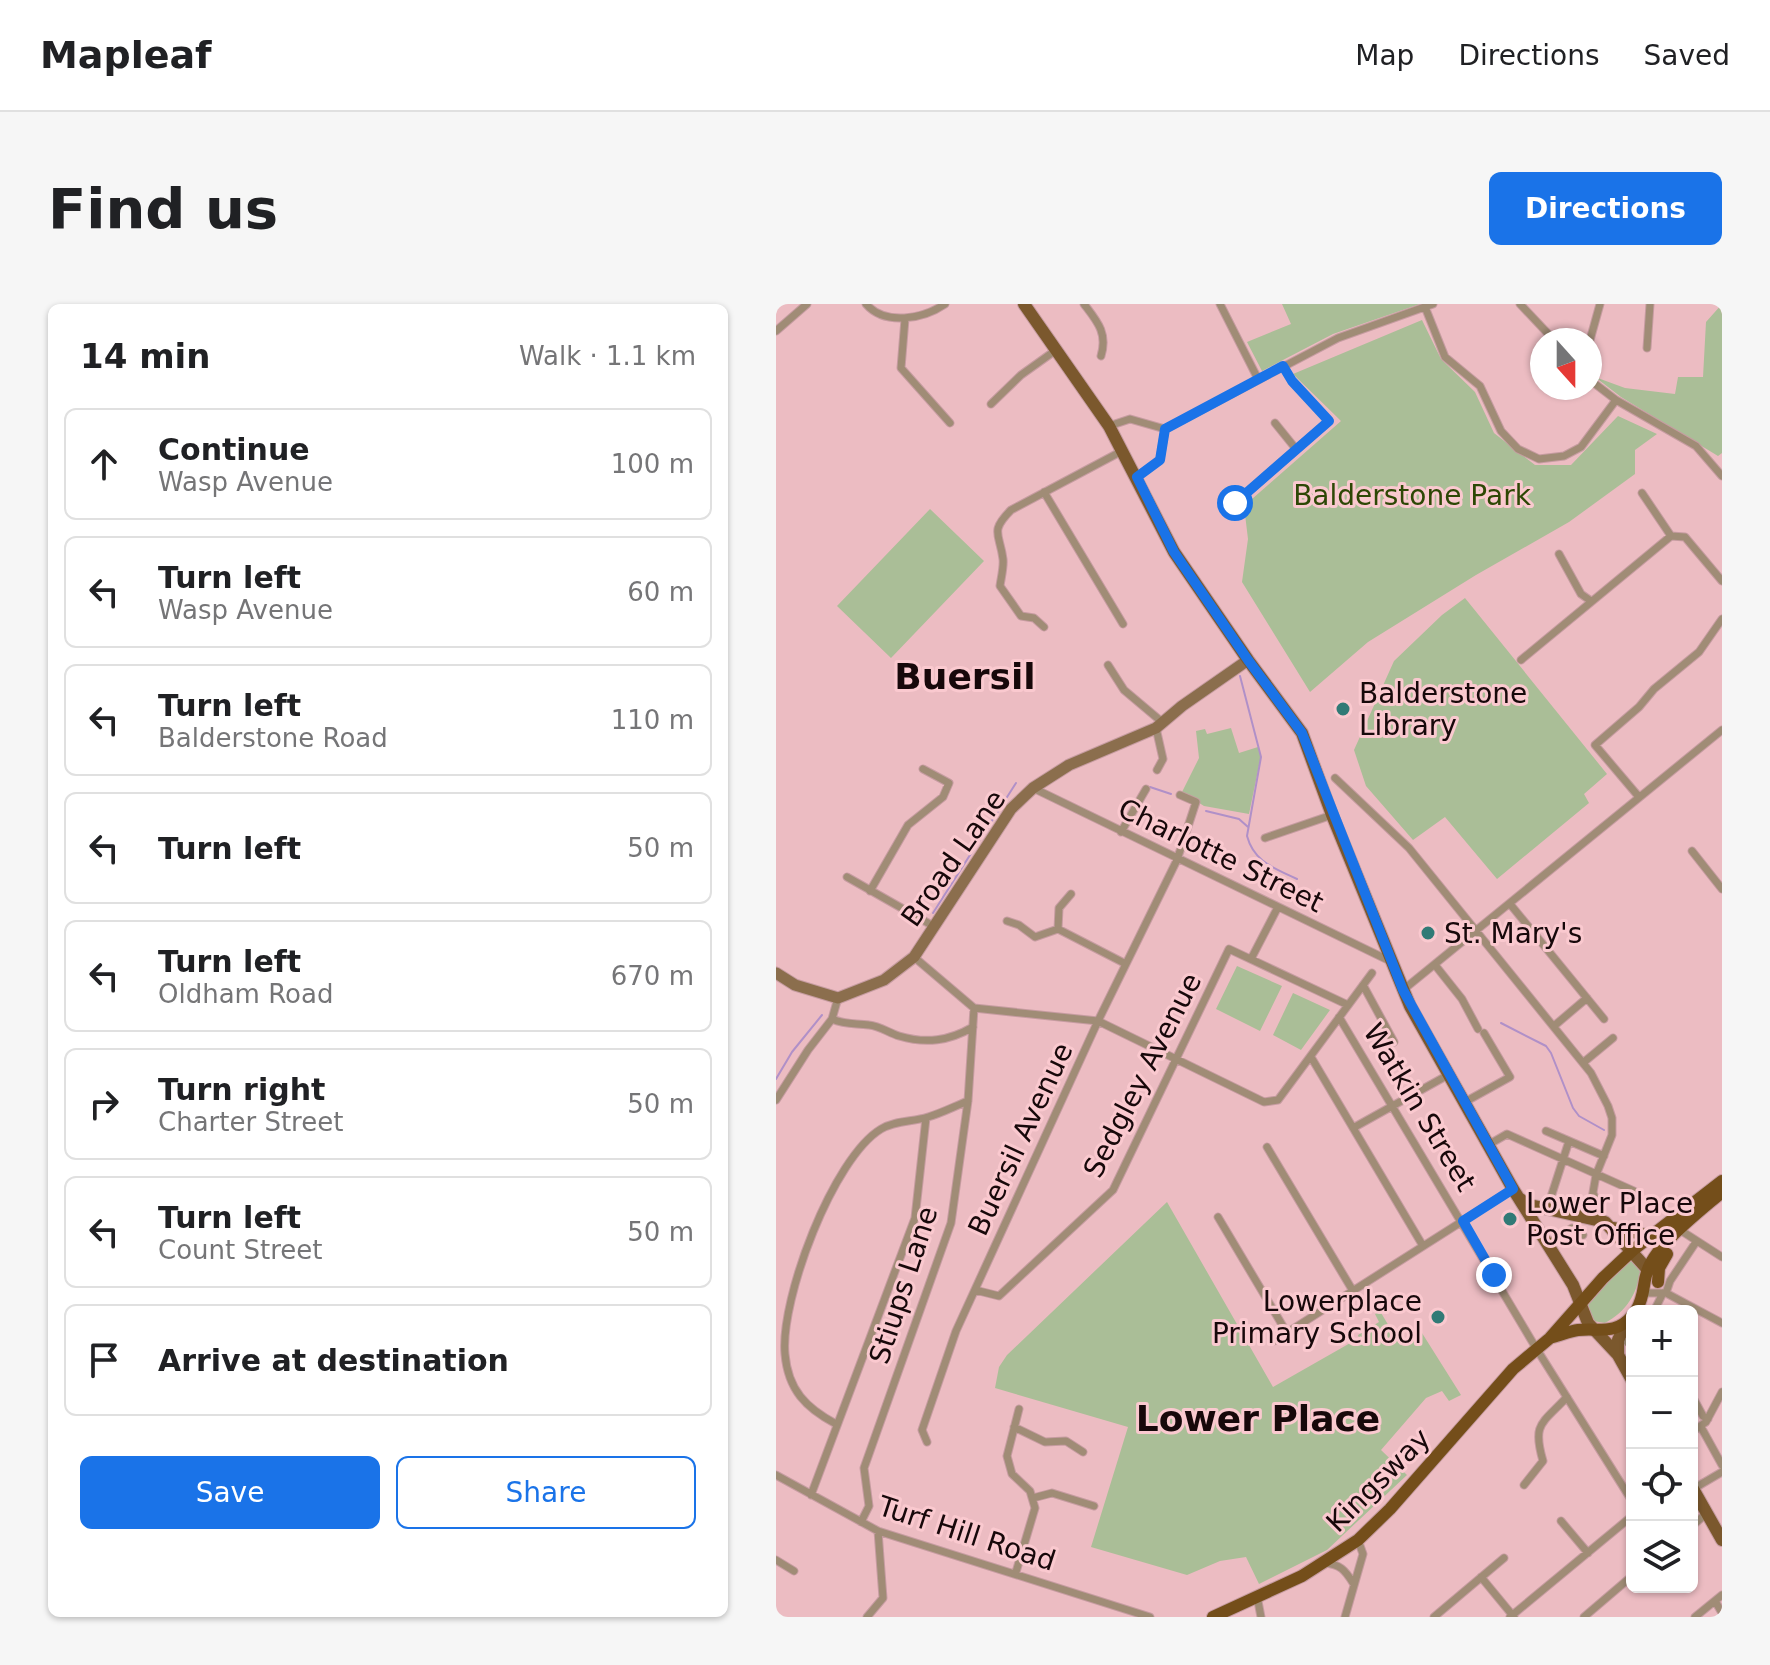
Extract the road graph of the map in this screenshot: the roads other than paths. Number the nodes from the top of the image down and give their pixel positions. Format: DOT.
graph roads {
  1 [pos="807,304"];
  2 [pos="866,304"];
  3 [pos="945,304"];
  4 [pos="1024,304"];
  5 [pos="1084,304"];
  6 [pos="1220,304"];
  7 [pos="1520,304"];
  8 [pos="1600,304"];
  9 [pos="1650,304"];
  10 [pos="1429,306"];
  11 [pos="905,319"];
  12 [pos="1543,328"];
  13 [pos="1593,328"];
  14 [pos="776,331"];
  15 [pos="1647,348"];
  16 [pos="1056,350"];
  17 [pos="1101,356"];
  18 [pos="1283,366"];
  19 [pos="1258,379"];
  20 [pos="1602,389"];
  21 [pos="1616,400"];
  22 [pos="991,404"];
  23 [pos="950,423"];
  24 [pos="1275,423"];
  25 [pos="1109,426"];
  26 [pos="1165,429"];
  27 [pos="1296,449"];
  28 [pos="1122,451"];
  29 [pos="1722,476"];
  30 [pos="1137,477"];
  31 [pos="1044,492"];
  32 [pos="1642,493"];
  33 [pos="1235,503"];
  34 [pos="1671,536"];
  35 [pos="1559,554"];
  36 [pos="1722,581"];
  37 [pos="1591,601"];
  38 [pos="1722,619"];
  39 [pos="1123,624"];
  40 [pos="1044,627"];
  41 [pos="1248,660"];
  42 [pos="1521,660"];
  43 [pos="1108,665"];
  44 [pos="1159,725"];
  45 [pos="1722,730"];
  46 [pos="923,769"];
  47 [pos="1157,770"];
  48 [pos="1335,778"];
  49 [pos="1033,788"];
  50 [pos="1146,789"];
  51 [pos="1180,795"];
  52 [pos="1639,797"];
  53 [pos="1332,815"];
  54 [pos="1121,832"];
  55 [pos="1265,838"];
  56 [pos="1692,851"];
  57 [pos="1177,860"];
  58 [pos="847,877"];
  59 [pos="1722,889"];
  60 [pos="870,891"];
  61 [pos="1071,894"];
  62 [pos="1510,904"];
  63 [pos="1278,907"];
  64 [pos="1007,921"];
  65 [pos="935,927"];
  66 [pos="1058,929"];
  67 [pos="1477,931"];
  68 [pos="914,957"];
  69 [pos="1251,959"];
  70 [pos="1390,961"];
  71 [pos="1126,964"];
  72 [pos="1435,965"];
  73 [pos="776,973"];
  74 [pos="1372,973"];
  75 [pos="1363,985"];
  76 [pos="1403,990"];
  77 [pos="838,998"];
  78 [pos="1587,998"];
  79 [pos="1348,1005"];
  80 [pos="974,1008"];
  81 [pos="1339,1017"];
  82 [pos="832,1019"];
  83 [pos="1604,1019"];
  84 [pos="1098,1021"];
  85 [pos="1554,1026"];
  86 [pos="973,1027"];
  87 [pos="1613,1038"];
  88 [pos="1394,1042"];
  89 [pos="1311,1057"];
  90 [pos="1176,1059"];
  91 [pos="1584,1062"];
  92 [pos="1448,1075"];
  93 [pos="776,1100"];
  94 [pos="968,1101"];
  95 [pos="1463,1103"];
  96 [pos="1393,1106"];
  97 [pos="926,1118"];
  98 [pos="1353,1128"];
  99 [pos="1546,1131"];
  100 [pos="1569,1141"];
  101 [pos="1488,1145"];
  102 [pos="1267,1147"];
  103 [pos="1604,1156"];
  104 [pos="1562,1159"];
  105 [pos="1596,1175"];
  106 [pos="1722,1181"];
  107 [pos="1592,1189"];
  108 [pos="1634,1191"];
  109 [pos="1722,1192"];
  110 [pos="1515,1193"];
  111 [pos="1550,1205"];
  112 [pos="1575,1215"];
  113 [pos="1218,1217"];
  114 [pos="1463,1221"];
  115 [pos="1608,1224"];
  116 [pos="1680,1230"];
  117 [pos="1583,1235"];
  118 [pos="1651,1236"];
  119 [pos="1545,1239"];
  120 [pos="1696,1242"];
  121 [pos="1423,1246"];
  122 [pos="1633,1250"];
  123 [pos="1722,1257"];
  124 [pos="1648,1270"];
  125 [pos="1662,1289"];
  126 [pos="975,1290"];
  127 [pos="1353,1291"];
  128 [pos="1645,1293"];
  129 [pos="1579,1304"];
  130 [pos="1639,1305"];
  131 [pos="1656,1305"];
  132 [pos="1626,1322"];
  133 [pos="1722,1323"];
  134 [pos="1626,1327"];
  135 [pos="1594,1332"];
  136 [pos="1287,1333"];
  137 [pos="1550,1338"];
  138 [pos="1274,1341"];
  139 [pos="1536,1348"];
  140 [pos="1618,1355"];
  141 [pos="1630,1377"];
  142 [pos="1722,1392"];
  143 [pos="1567,1397"];
  144 [pos="1719,1404"];
  145 [pos="1698,1407"];
  146 [pos="1019,1409"];
  147 [pos="1708,1419"];
  148 [pos="836,1424"];
  149 [pos="1014,1427"];
  150 [pos="1701,1427"];
  151 [pos="1698,1429"];
  152 [pos="927,1442"];
  153 [pos="1083,1452"];
  154 [pos="1722,1465"];
  155 [pos="1722,1472"];
  156 [pos="776,1475"];
  157 [pos="1524,1485"];
  158 [pos="1698,1485"];
  159 [pos="1626,1491"];
  160 [pos="811,1495"];
  161 [pos="1033,1498"];
  162 [pos="1698,1498"];
  163 [pos="1080,1502"];
  164 [pos="1094,1506"];
  165 [pos="1077,1512"];
  166 [pos="1707,1513"];
  167 [pos="1561,1521"];
  168 [pos="1626,1521"];
  169 [pos="1698,1521"];
  170 [pos="861,1522"];
  171 [pos="878,1531"];
  172 [pos="1358,1540"];
  173 [pos="1722,1540"];
  174 [pos="1588,1553"];
  175 [pos="1504,1558"];
  176 [pos="776,1560"];
  177 [pos="1324,1563"];
  178 [pos="794,1571"];
  179 [pos="1016,1572"];
  180 [pos="1481,1577"];
  181 [pos="1626,1581"];
  182 [pos="1353,1583"];
  183 [pos="1722,1595"];
  184 [pos="1257,1596"];
  185 [pos="1715,1601"];
  186 [pos="1722,1613"];
  187 [pos="1512,1616"];
  188 [pos="867,1617"];
  189 [pos="1150,1617"];
  190 [pos="1213,1617"];
  191 [pos="1261,1617"];
  192 [pos="1345,1617"];
  193 [pos="1434,1617"];
  194 [pos="1584,1617"];
  195 [pos="1695,1617"];
  1 -- 14 [label="street"];
  2 -- 11 [label="street"];
  3 -- 11 [label="street"];
  4 -- 16 [label="main road"];
  5 -- 17 [label="street"];
  6 -- 19 [label="street"];
  7 -- 12 [label="street"];
  8 -- 13 [label="street"];
  9 -- 15 [label="street"];
  10 -- 18 [label="street"];
  10 -- 21 [label="street"];
  11 -- 23 [label="street"];
  16 -- 22 [label="street"];
  16 -- 25 [label="main road"];
  18 -- 19 [label="street"];
  18 -- 27 [label="street"];
  19 -- 26 [label="street"];
  20 -- 21 [label="street"];
  21 -- 29 [label="street"];
  24 -- 27 [label="street"];
  25 -- 26 [label="street"];
  25 -- 28 [label="main road"];
  26 -- 30 [label="street"];
  27 -- 33 [label="street"];
  28 -- 30 [label="main road"];
  28 -- 31 [label="street"];
  30 -- 41 [label="main road"];
  31 -- 39 [label="street"];
  31 -- 40 [label="street"];
  32 -- 34 [label="street"];
  34 -- 36 [label="street"];
  34 -- 37 [label="street"];
  35 -- 37 [label="street"];
  37 -- 42 [label="street"];
  38 -- 52 [label="street"];
  41 -- 44 [label="main road, Broad Lane"];
  41 -- 53 [label="main road"];
  43 -- 44 [label="street"];
  44 -- 47 [label="street"];
  44 -- 49 [label="main road, Broad Lane"];
  45 -- 52 [label="street"];
  46 -- 60 [label="street"];
  48 -- 67 [label="street"];
  49 -- 54 [label="street, Charlotte Street"];
  49 -- 65 [label="main road, Broad Lane"];
  50 -- 54 [label="street"];
  51 -- 57 [label="street, Buersil Avenue"];
  52 -- 62 [label="street"];
  53 -- 55 [label="street"];
  53 -- 70 [label="main road"];
  54 -- 57 [label="street, Charlotte Street"];
  56 -- 59 [label="street"];
  57 -- 63 [label="street, Charlotte Street"];
  57 -- 71 [label="street, Buersil Avenue"];
  58 -- 60 [label="street"];
  60 -- 65 [label="street"];
  61 -- 66 [label="street"];
  62 -- 67 [label="street"];
  62 -- 78 [label="street"];
  63 -- 69 [label="street"];
  63 -- 70 [label="street, Charlotte Street"];
  64 -- 66 [label="street"];
  65 -- 68 [label="main road, Broad Lane"];
  66 -- 71 [label="street"];
  67 -- 72 [label="street"];
  67 -- 85 [label="street"];
  68 -- 77 [label="main road, Broad Lane"];
  68 -- 80 [label="street"];
  69 -- 79 [label="street"];
  69 -- 90 [label="street, Sedgley Avenue"];
  70 -- 76 [label="main road"];
  71 -- 84 [label="street, Buersil Avenue"];
  72 -- 76 [label="street"];
  72 -- 95 [label="street"];
  73 -- 77 [label="main road"];
  74 -- 75 [label="street"];
  75 -- 79 [label="street"];
  75 -- 88 [label="street"];
  76 -- 92 [label="main road"];
  77 -- 82 [label="street"];
  78 -- 83 [label="street"];
  78 -- 85 [label="street"];
  79 -- 81 [label="street"];
  80 -- 84 [label="street"];
  80 -- 86 [label="street, Stiups Lane"];
  81 -- 89 [label="street"];
  81 -- 96 [label="street, Watkin Street"];
  82 -- 86 [label="street"];
  82 -- 93 [label="street"];
  84 -- 90 [label="street"];
  84 -- 126 [label="street, Buersil Avenue"];
  85 -- 91 [label="street"];
  86 -- 94 [label="street, Stiups Lane"];
  87 -- 91 [label="street"];
  89 -- 90 [label="street"];
  89 -- 98 [label="street"];
  90 -- 126 [label="street, Sedgley Avenue"];
  91 -- 103 [label="street"];
  92 -- 95 [label="main road"];
  92 -- 96 [label="street"];
  94 -- 97 [label="street"];
  94 -- 170 [label="street, Stiups Lane"];
  95 -- 101 [label="main road"];
  96 -- 98 [label="street"];
  96 -- 114 [label="street, Watkin Street"];
  97 -- 148 [label="street"];
  97 -- 148 [label="street"];
  98 -- 121 [label="street"];
  99 -- 100 [label="street"];
  100 -- 103 [label="street"];
  100 -- 104 [label="street"];
  101 -- 104 [label="street"];
  101 -- 110 [label="main road"];
  102 -- 127 [label="street"];
  103 -- 105 [label="street"];
  104 -- 105 [label="street"];
  104 -- 111 [label="street"];
  105 -- 107 [label="street"];
  105 -- 108 [label="street"];
  106 -- 118 [label="highway, Kingsway"];
  107 -- 112 [label="street"];
  107 -- 115 [label="street"];
  109 -- 116 [label="highway"];
  110 -- 111 [label="main road"];
  110 -- 114 [label="street"];
  110 -- 119 [label="main road"];
  111 -- 112 [label="main road"];
  111 -- 119 [label="main road"];
  112 -- 115 [label="main road"];
  113 -- 136 [label="street"];
  114 -- 121 [label="street"];
  114 -- 139 [label="street, Watkin Street"];
  115 -- 118 [label="main road"];
  115 -- 122 [label="main road"];
  116 -- 120 [label="street"];
  116 -- 124 [label="highway"];
  116 -- 125 [label="highway"];
  117 -- 119 [label="street"];
  118 -- 122 [label="highway, Kingsway"];
  119 -- 129 [label="main road"];
  120 -- 123 [label="street"];
  120 -- 125 [label="street"];
  121 -- 127 [label="street"];
  122 -- 124 [label="main road"];
  122 -- 129 [label="highway, Kingsway"];
  124 -- 125 [label="street"];
  124 -- 128 [label="highway"];
  125 -- 128 [label="street"];
  125 -- 131 [label="street"];
  125 -- 133 [label="street"];
  126 -- 152 [label="street, Buersil Avenue"];
  127 -- 136 [label="street"];
  128 -- 130 [label="highway"];
  129 -- 135 [label="main road"];
  129 -- 137 [label="highway, Kingsway"];
  132 -- 135 [label="highway, Kingsway"];
  134 -- 140 [label="main road"];
  135 -- 137 [label="highway, Kingsway"];
  135 -- 140 [label="main road"];
  136 -- 138 [label="street"];
  137 -- 139 [label="highway, Kingsway"];
  139 -- 143 [label="street, Watkin Street"];
  139 -- 172 [label="highway, Kingsway"];
  140 -- 141 [label="main road"];
  142 -- 144 [label="street"];
  143 -- 157 [label="street"];
  143 -- 159 [label="street, Watkin Street"];
  144 -- 147 [label="street"];
  145 -- 147 [label="street"];
  146 -- 149 [label="street"];
  147 -- 150 [label="street"];
  148 -- 160 [label="street"];
  149 -- 153 [label="street"];
  149 -- 161 [label="street"];
  150 -- 151 [label="street"];
  150 -- 154 [label="street"];
  155 -- 158 [label="street"];
  156 -- 160 [label="street, Turf Hill Road"];
  160 -- 170 [label="street, Turf Hill Road"];
  161 -- 163 [label="street"];
  161 -- 179 [label="street"];
  162 -- 166 [label="main road"];
  163 -- 164 [label="street"];
  163 -- 165 [label="street"];
  166 -- 169 [label="street"];
  166 -- 173 [label="main road"];
  167 -- 174 [label="street"];
  168 -- 174 [label="street"];
  170 -- 171 [label="street, Turf Hill Road"];
  171 -- 179 [label="street, Turf Hill Road"];
  171 -- 188 [label="street"];
  172 -- 177 [label="highway, Kingsway"];
  172 -- 182 [label="street"];
  174 -- 187 [label="street"];
  175 -- 180 [label="street"];
  176 -- 178 [label="street"];
  177 -- 182 [label="street"];
  177 -- 184 [label="highway, Kingsway"];
  179 -- 189 [label="street, Turf Hill Road"];
  180 -- 187 [label="street"];
  180 -- 193 [label="street"];
  181 -- 194 [label="street"];
  182 -- 192 [label="street"];
  183 -- 185 [label="street"];
  184 -- 190 [label="highway, Kingsway"];
  184 -- 191 [label="street"];
  185 -- 186 [label="street"];
  185 -- 195 [label="street"];
}
